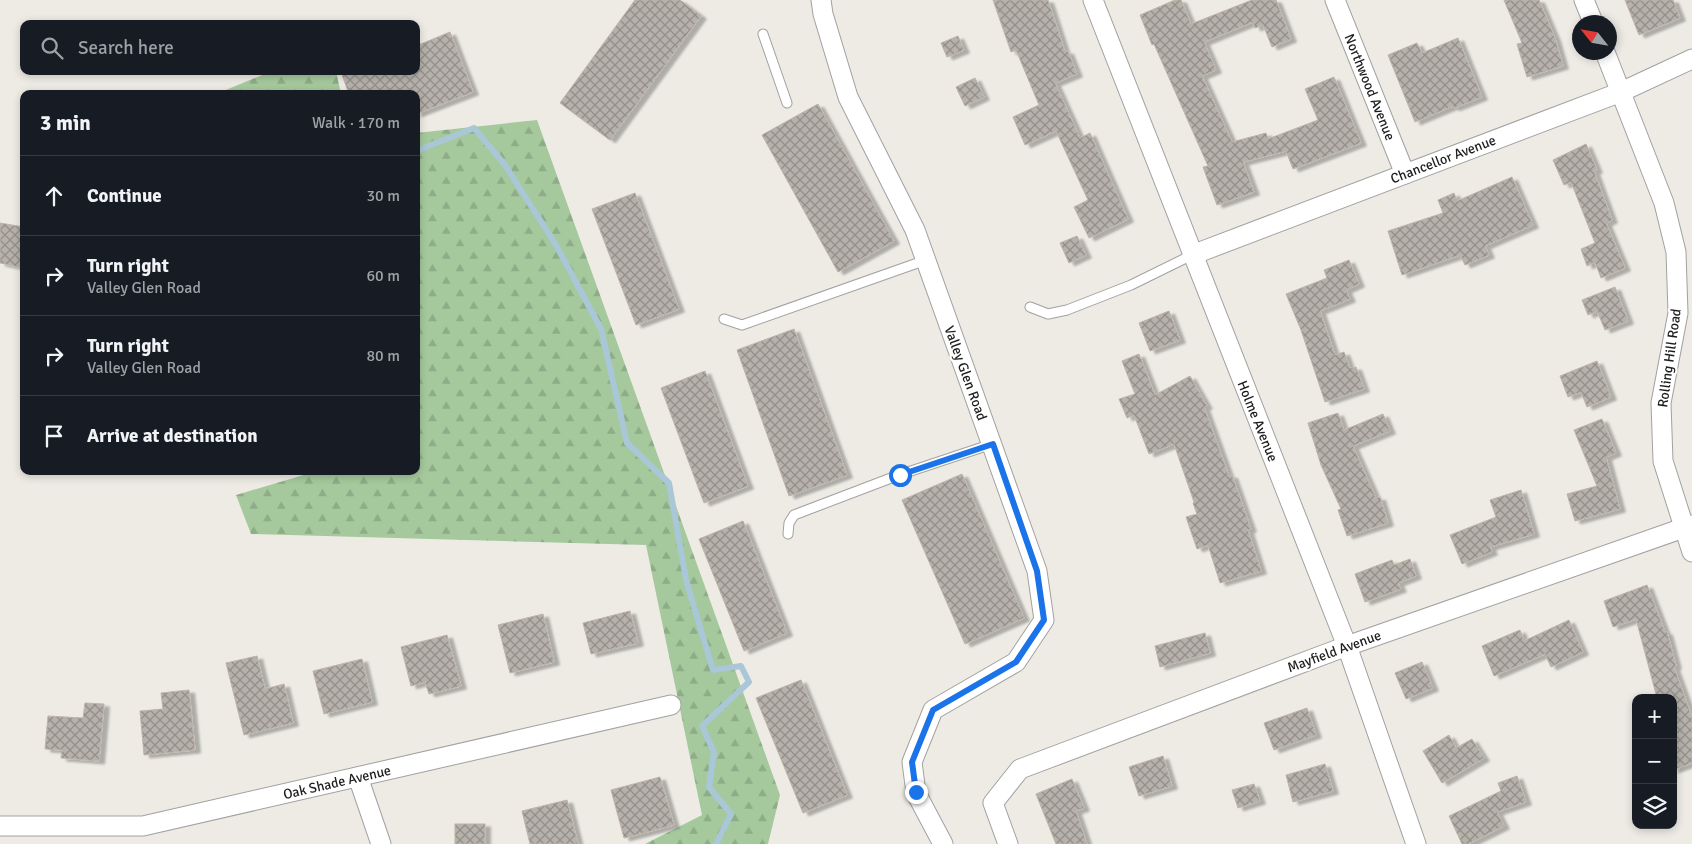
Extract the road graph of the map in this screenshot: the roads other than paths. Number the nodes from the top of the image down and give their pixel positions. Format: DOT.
graph roads {
  1 [pos="821,0"];
  2 [pos="1093,0"];
  3 [pos="1335,0"];
  4 [pos="1584,0"];
  5 [pos="1590,15"];
  6 [pos="763,34"];
  7 [pos="1608,60"];
  8 [pos="1692,60"];
  9 [pos="1621,92"];
  10 [pos="786,103"];
  11 [pos="1405,174"];
  12 [pos="1192,255"];
  13 [pos="926,260"];
  14 [pos="1030,307"];
  15 [pos="724,319"];
  16 [pos="993,444"];
  17 [pos="1688,526"];
  18 [pos="788,534"];
  19 [pos="1692,552"];
  20 [pos="1347,646"];
  21 [pos="671,705"];
  22 [pos="358,777"];
  23 [pos="0,826"];
  24 [pos="381,844"];
  25 [pos="943,844"];
  26 [pos="1008,844"];
  27 [pos="1416,844"];
  1 -- 13 [label="street, Valley Glen Road"];
  2 -- 12 [label="street, Holme Avenue"];
  3 -- 11 [label="street, Northwood Avenue"];
  4 -- 5 [label="street"];
  6 -- 10 [label="lane"];
  7 -- 9 [label="street, Rolling Hill Road"];
  8 -- 9 [label="street, Chancellor Avenue"];
  9 -- 11 [label="street, Chancellor Avenue"];
  9 -- 17 [label="street, Rolling Hill Road"];
  11 -- 12 [label="street, Chancellor Avenue"];
  12 -- 14 [label="lane"];
  12 -- 20 [label="street, Holme Avenue"];
  13 -- 15 [label="lane"];
  13 -- 16 [label="street, Valley Glen Road"];
  16 -- 18 [label="lane"];
  16 -- 25 [label="street, Valley Glen Road"];
  17 -- 19 [label="street, Rolling Hill Road"];
  17 -- 20 [label="street, Mayfield Avenue"];
  20 -- 26 [label="street, Mayfield Avenue"];
  20 -- 27 [label="street, Holme Avenue"];
  21 -- 22 [label="street, Oak Shade Avenue"];
  22 -- 23 [label="street, Oak Shade Avenue"];
  22 -- 24 [label="street"];
}
